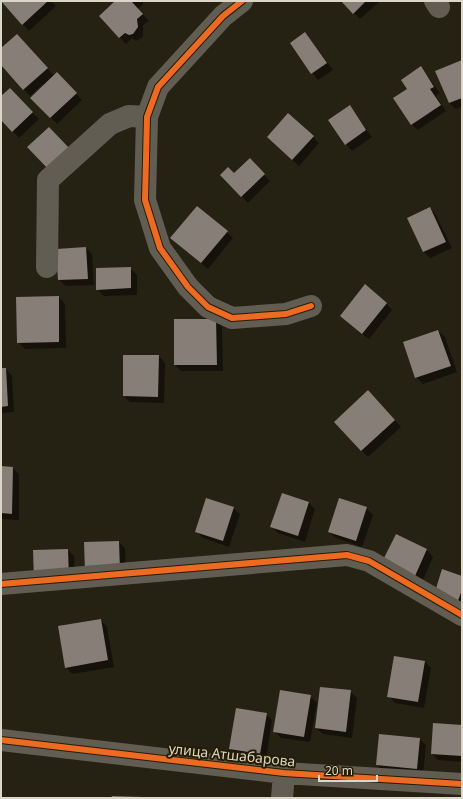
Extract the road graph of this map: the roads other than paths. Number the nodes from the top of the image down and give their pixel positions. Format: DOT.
graph roads {
  1 [pos="242,1"];
  2 [pos="146,117"];
  3 [pos="48,267"];
  4 [pos="311,306"];
  5 [pos="1,584"];
  6 [pos="462,615"];
  7 [pos="1,740"];
  8 [pos="284,773"];
  9 [pos="462,784"];
  10 [pos="462,795"];
  11 [pos="282,798"];
  12 [pos="462,798"];
  1 -- 2 [label="street"];
  2 -- 3 [label="street"];
  2 -- 4 [label="street"];
  5 -- 6 [label="street"];
  7 -- 8 [label="street, улица Атшабарова"];
  8 -- 9 [label="street, улица Атшабарова"];
  8 -- 11 [label="street"];
  10 -- 12 [label="street"];
}
